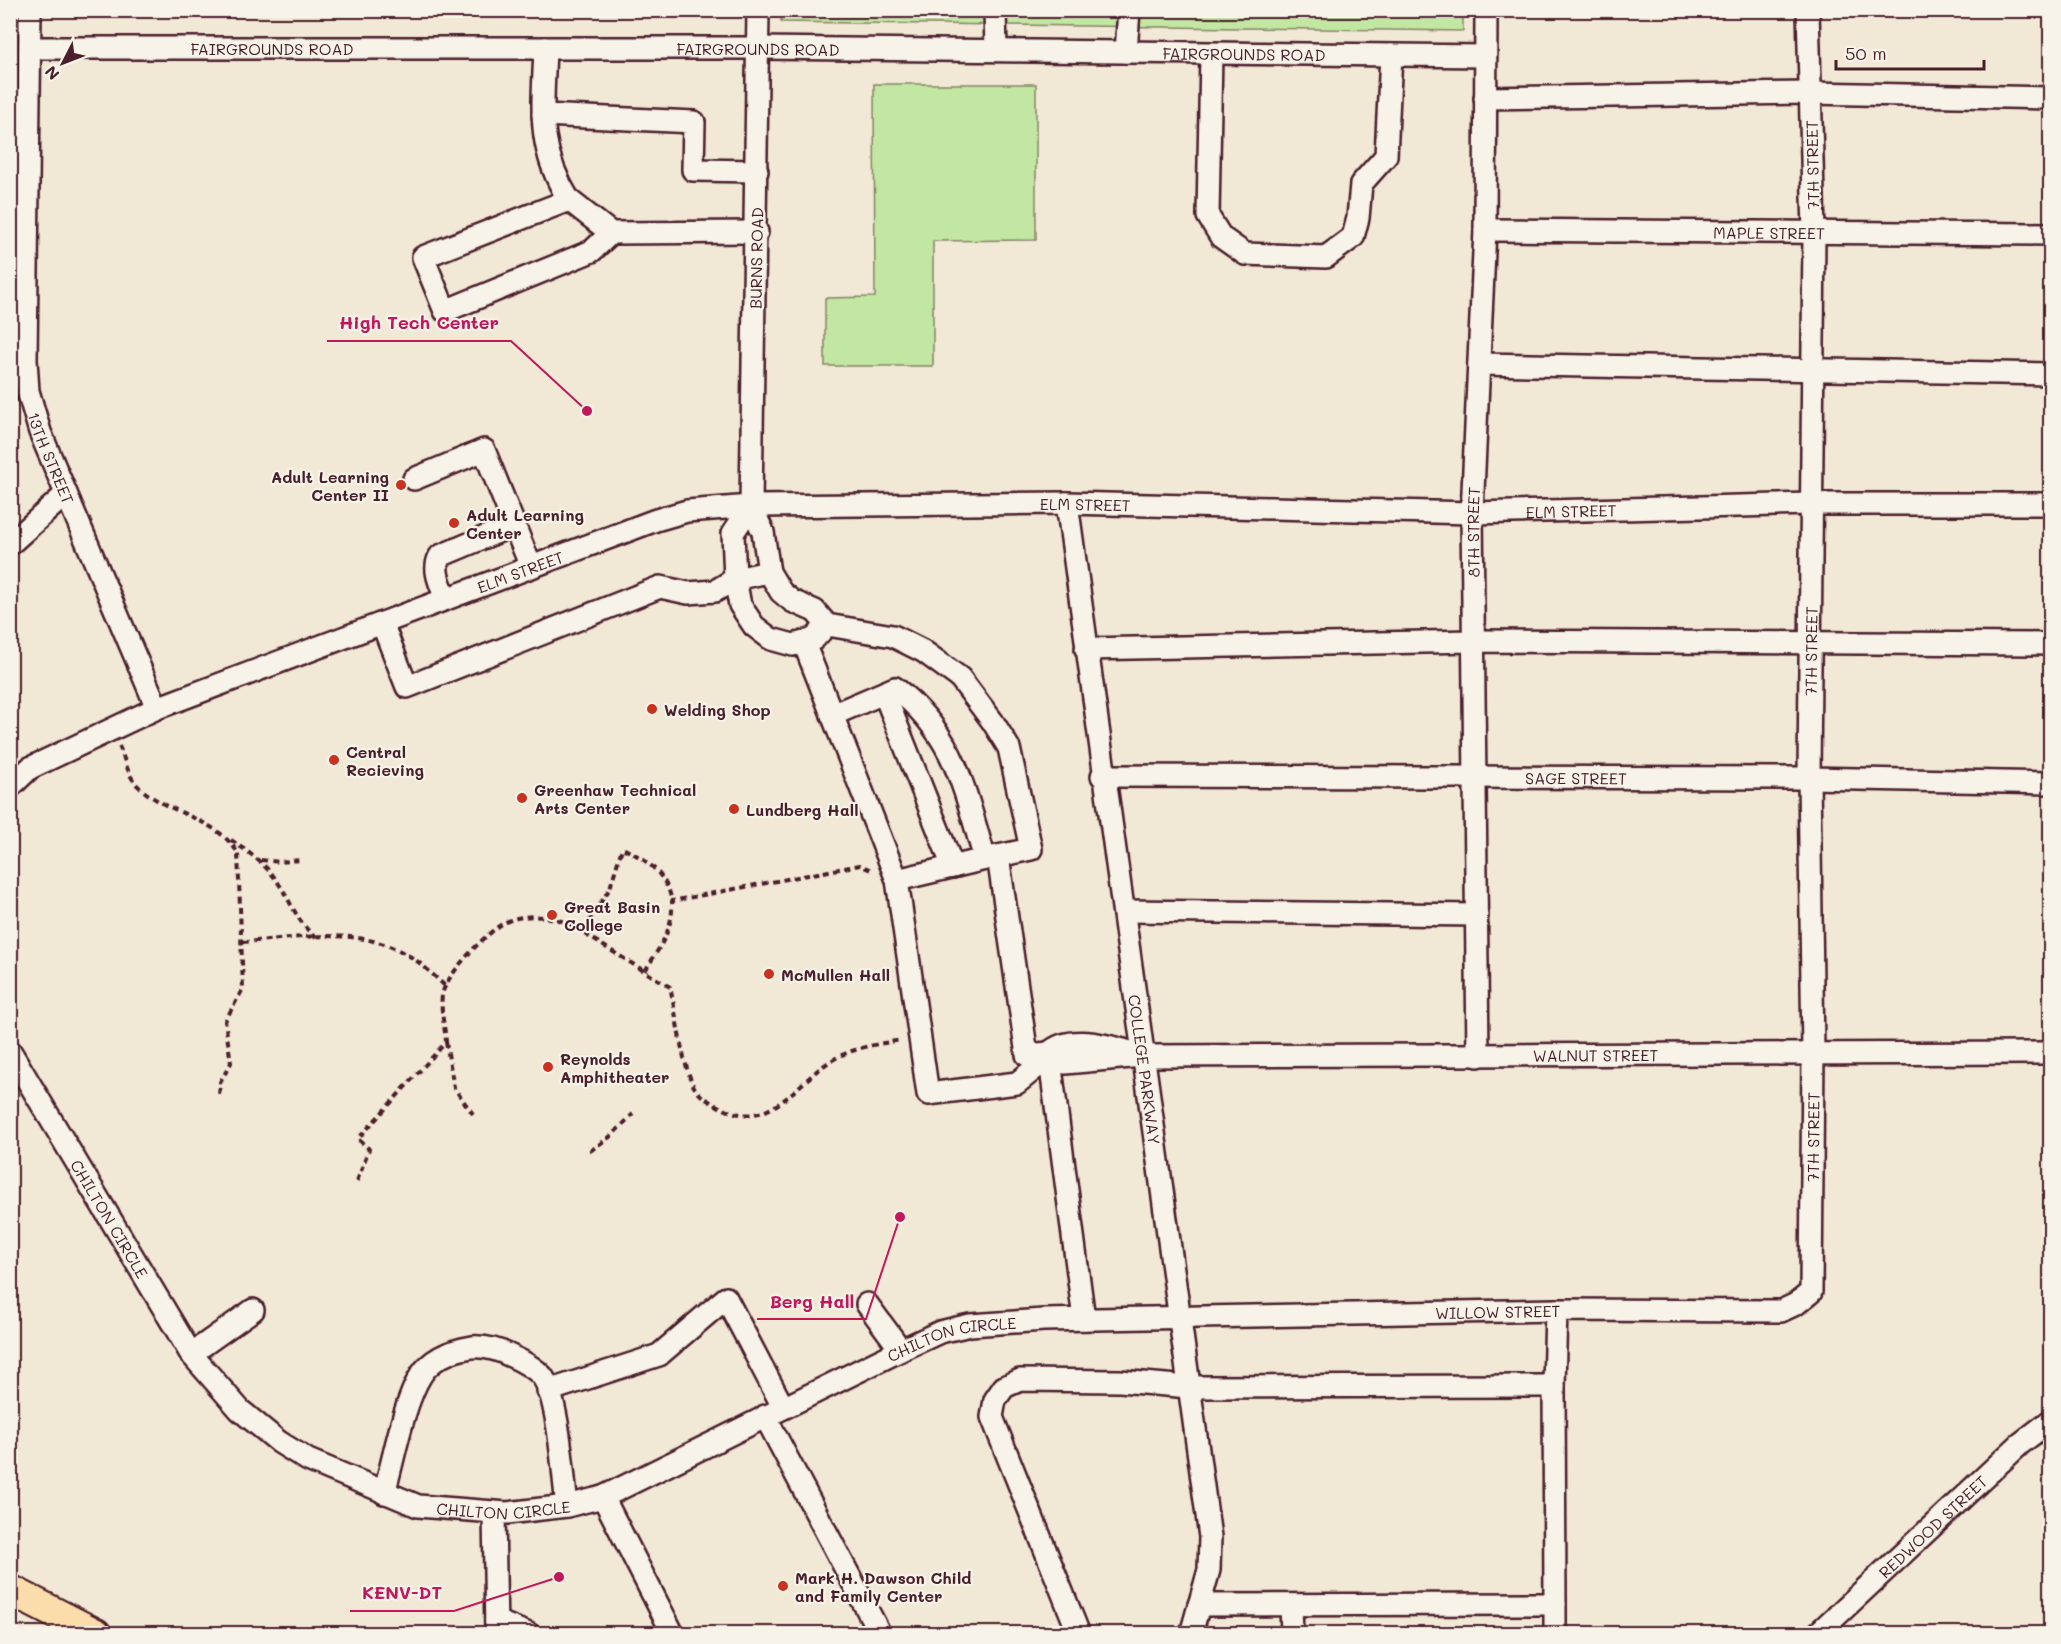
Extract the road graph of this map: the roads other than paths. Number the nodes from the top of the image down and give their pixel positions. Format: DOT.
graph roads {
  1 [pos="30,10"];
  2 [pos="758,10"];
  3 [pos="995,10"];
  4 [pos="1129,10"];
  5 [pos="1486,10"];
  6 [pos="1808,10"];
  7 [pos="30,48"];
  8 [pos="545,48"];
  9 [pos="759,48"];
  10 [pos="996,50"];
  11 [pos="1126,52"];
  12 [pos="1211,53"];
  13 [pos="1391,55"];
  14 [pos="1485,56"];
  15 [pos="1810,93"];
  16 [pos="1485,98"];
  17 [pos="2050,98"];
  18 [pos="543,115"];
  19 [pos="757,171"];
  20 [pos="568,200"];
  21 [pos="1485,230"];
  22 [pos="757,232"];
  23 [pos="611,233"];
  24 [pos="1814,233"];
  25 [pos="2050,234"];
  26 [pos="1479,364"];
  27 [pos="1812,369"];
  28 [pos="2050,374"];
  29 [pos="414,479"];
  30 [pos="66,494"];
  31 [pos="1066,503"];
  32 [pos="1810,504"];
  33 [pos="2050,504"];
  34 [pos="751,506"];
  35 [pos="1472,513"];
  36 [pos="514,525"];
  37 [pos="10,544"];
  38 [pos="531,567"];
  39 [pos="769,572"];
  40 [pos="735,579"];
  41 [pos="446,599"];
  42 [pos="382,623"];
  43 [pos="827,625"];
  44 [pos="1474,641"];
  45 [pos="804,643"];
  46 [pos="1809,643"];
  47 [pos="2050,644"];
  48 [pos="1086,649"];
  49 [pos="884,693"];
  50 [pos="157,708"];
  51 [pos="832,715"];
  52 [pos="1102,776"];
  53 [pos="1809,778"];
  54 [pos="1476,779"];
  55 [pos="2050,783"];
  56 [pos="10,787"];
  57 [pos="992,858"];
  58 [pos="953,867"];
  59 [pos="897,880"];
  60 [pos="1125,910"];
  61 [pos="1477,915"];
  62 [pos="10,1051"];
  63 [pos="1813,1052"];
  64 [pos="2050,1053"];
  65 [pos="1049,1055"];
  66 [pos="1142,1056"];
  67 [pos="1478,1056"];
  68 [pos="1811,1292"];
  69 [pos="867,1304"];
  70 [pos="253,1310"];
  71 [pos="1556,1310"];
  72 [pos="1178,1317"];
  73 [pos="1084,1319"];
  74 [pos="901,1350"];
  75 [pos="191,1354"];
  76 [pos="1554,1386"];
  77 [pos="1189,1387"];
  78 [pos="548,1390"];
  79 [pos="774,1412"];
  80 [pos="2050,1421"];
  81 [pos="384,1493"];
  82 [pos="603,1497"];
  83 [pos="567,1506"];
  84 [pos="494,1512"];
  85 [pos="10,1590"];
  86 [pos="1556,1604"];
  87 [pos="1200,1605"];
  88 [pos="1291,1605"];
  89 [pos="496,1627"];
  90 [pos="96,1634"];
  91 [pos="529,1634"];
  92 [pos="673,1634"];
  93 [pos="880,1634"];
  94 [pos="1079,1634"];
  95 [pos="1191,1634"];
  96 [pos="1292,1634"];
  97 [pos="1556,1634"];
  98 [pos="1817,1634"];
  1 -- 7 [label="street, 13TH STREET"];
  2 -- 9 [label="street, BURNS ROAD"];
  3 -- 10 [label="street"];
  4 -- 11 [label="street"];
  5 -- 14 [label="street, 8TH STREET"];
  6 -- 15 [label="street, 7TH STREET"];
  7 -- 8 [label="street, FAIRGROUNDS ROAD"];
  7 -- 30 [label="street, 13TH STREET"];
  8 -- 9 [label="street, FAIRGROUNDS ROAD"];
  8 -- 18 [label="street"];
  9 -- 10 [label="street, FAIRGROUNDS ROAD"];
  9 -- 19 [label="street, BURNS ROAD"];
  10 -- 11 [label="street, FAIRGROUNDS ROAD"];
  11 -- 12 [label="street, FAIRGROUNDS ROAD"];
  12 -- 13 [label="street, FAIRGROUNDS ROAD"];
  12 -- 13 [label="street"];
  13 -- 14 [label="street, FAIRGROUNDS ROAD"];
  14 -- 16 [label="street, 8TH STREET"];
  15 -- 16 [label="street"];
  15 -- 17 [label="street"];
  15 -- 24 [label="street, 7TH STREET"];
  16 -- 21 [label="street, 8TH STREET"];
  18 -- 19 [label="street"];
  18 -- 20 [label="street"];
  19 -- 22 [label="street, BURNS ROAD"];
  20 -- 23 [label="street"];
  20 -- 23 [label="street"];
  21 -- 24 [label="street, MAPLE STREET"];
  21 -- 26 [label="street, 8TH STREET"];
  22 -- 23 [label="street"];
  22 -- 34 [label="street, BURNS ROAD"];
  24 -- 25 [label="street, MAPLE STREET"];
  24 -- 27 [label="street, 7TH STREET"];
  26 -- 27 [label="street"];
  26 -- 35 [label="street, 8TH STREET"];
  27 -- 28 [label="street"];
  27 -- 32 [label="street, 7TH STREET"];
  29 -- 36 [label="street"];
  30 -- 37 [label="street"];
  30 -- 50 [label="street, 13TH STREET"];
  31 -- 34 [label="street, ELM STREET"];
  31 -- 35 [label="street, ELM STREET"];
  31 -- 48 [label="street, COLLEGE PARKWAY"];
  32 -- 33 [label="street, ELM STREET"];
  32 -- 35 [label="street, ELM STREET"];
  32 -- 46 [label="street, 7TH STREET"];
  34 -- 38 [label="street, ELM STREET"];
  34 -- 39 [label="street"];
  34 -- 40 [label="street"];
  35 -- 44 [label="street, 8TH STREET"];
  36 -- 38 [label="street"];
  36 -- 41 [label="street"];
  38 -- 41 [label="street, ELM STREET"];
  39 -- 40 [label="street"];
  39 -- 43 [label="street"];
  40 -- 42 [label="street"];
  40 -- 45 [label="street"];
  41 -- 42 [label="street, ELM STREET"];
  42 -- 50 [label="street, ELM STREET"];
  43 -- 45 [label="street"];
  43 -- 57 [label="street"];
  44 -- 46 [label="street"];
  44 -- 48 [label="street"];
  44 -- 54 [label="street, 8TH STREET"];
  45 -- 51 [label="street"];
  46 -- 47 [label="street"];
  46 -- 53 [label="street, 7TH STREET"];
  48 -- 52 [label="street, COLLEGE PARKWAY"];
  49 -- 51 [label="street"];
  49 -- 57 [label="street"];
  49 -- 58 [label="street"];
  50 -- 56 [label="street"];
  51 -- 59 [label="street"];
  52 -- 54 [label="street, SAGE STREET"];
  52 -- 60 [label="street, COLLEGE PARKWAY"];
  53 -- 54 [label="street, SAGE STREET"];
  53 -- 55 [label="street, SAGE STREET"];
  53 -- 63 [label="street, 7TH STREET"];
  54 -- 61 [label="street, 8TH STREET"];
  57 -- 58 [label="street"];
  57 -- 65 [label="street, WALNUT STREET"];
  58 -- 59 [label="street"];
  59 -- 65 [label="street"];
  60 -- 61 [label="street"];
  60 -- 66 [label="street, COLLEGE PARKWAY"];
  61 -- 67 [label="street, 8TH STREET"];
  62 -- 75 [label="street, CHILTON CIRCLE"];
  63 -- 64 [label="street, WALNUT STREET"];
  63 -- 67 [label="street, WALNUT STREET"];
  63 -- 68 [label="street, 7TH STREET"];
  65 -- 66 [label="street, WALNUT STREET"];
  65 -- 73 [label="street"];
  66 -- 67 [label="street, WALNUT STREET"];
  66 -- 72 [label="street, COLLEGE PARKWAY"];
  68 -- 71 [label="street, WILLOW STREET"];
  69 -- 74 [label="street"];
  70 -- 75 [label="street"];
  71 -- 72 [label="street, WILLOW STREET"];
  71 -- 76 [label="street"];
  72 -- 73 [label="street, CHILTON CIRCLE"];
  72 -- 77 [label="street, COLLEGE PARKWAY"];
  73 -- 74 [label="street, CHILTON CIRCLE"];
  74 -- 79 [label="street, CHILTON CIRCLE"];
  75 -- 81 [label="street, CHILTON CIRCLE"];
  76 -- 77 [label="street"];
  76 -- 86 [label="street"];
  77 -- 87 [label="street, COLLEGE PARKWAY"];
  77 -- 94 [label="street"];
  78 -- 79 [label="street"];
  78 -- 81 [label="street"];
  78 -- 83 [label="street"];
  79 -- 82 [label="street, CHILTON CIRCLE"];
  79 -- 93 [label="street"];
  80 -- 98 [label="street, REDWOOD STREET"];
  81 -- 84 [label="street, CHILTON CIRCLE"];
  82 -- 83 [label="street, CHILTON CIRCLE"];
  82 -- 92 [label="street"];
  83 -- 84 [label="street, CHILTON CIRCLE"];
  84 -- 89 [label="street"];
  85 -- 90 [label="highway"];
  86 -- 88 [label="street"];
  86 -- 97 [label="street"];
  87 -- 88 [label="street"];
  87 -- 95 [label="street, COLLEGE PARKWAY"];
  88 -- 96 [label="street"];
  89 -- 91 [label="street"];
}
